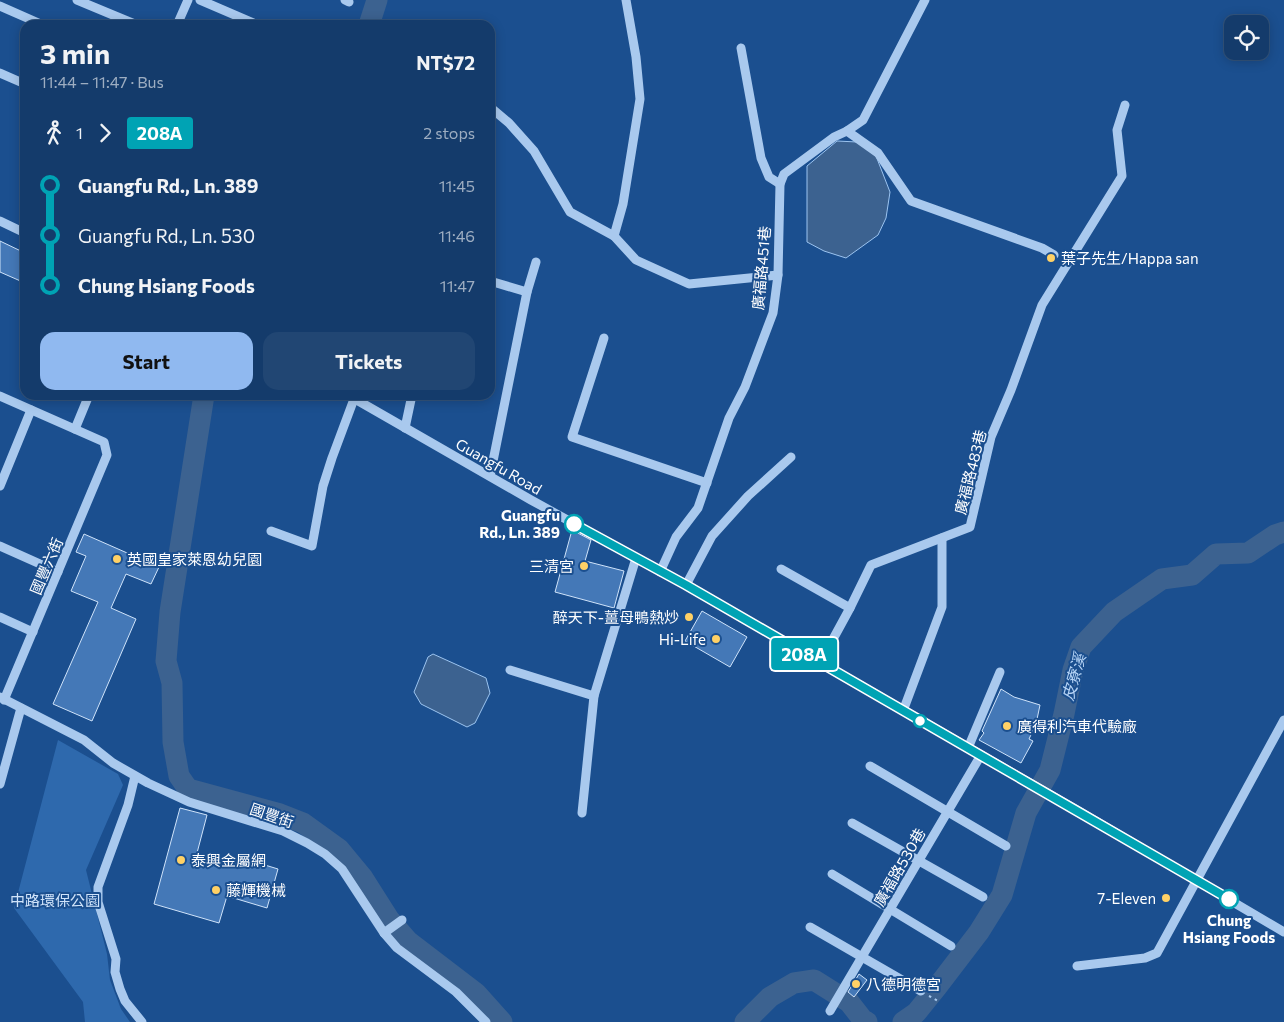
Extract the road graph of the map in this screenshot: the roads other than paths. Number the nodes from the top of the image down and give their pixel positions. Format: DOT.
graph roads {
  1 [pos="77,0"];
  2 [pos="188,0"];
  3 [pos="200,0"];
  4 [pos="626,0"];
  5 [pos="925,0"];
  6 [pos="0,6"];
  7 [pos="32,20"];
  8 [pos="125,20"];
  9 [pos="179,20"];
  10 [pos="246,20"];
  11 [pos="741,48"];
  12 [pos="0,73"];
  13 [pos="20,82"];
  14 [pos="1125,104"];
  15 [pos="495,111"];
  16 [pos="848,131"];
  17 [pos="780,184"];
  18 [pos="0,221"];
  19 [pos="20,231"];
  20 [pos="614,236"];
  21 [pos="1054,255"];
  22 [pos="536,262"];
  23 [pos="778,275"];
  24 [pos="495,282"];
  25 [pos="527,292"];
  26 [pos="604,338"];
  27 [pos="0,396"];
  28 [pos="87,400"];
  29 [pos="350,400"];
  30 [pos="356,400"];
  31 [pos="411,400"];
  32 [pos="31,410"];
  33 [pos="405,428"];
  34 [pos="75,429"];
  35 [pos="791,457"];
  36 [pos="490,476"];
  37 [pos="707,483"];
  38 [pos="0,486"];
  39 [pos="271,531"];
  40 [pos="942,538"];
  41 [pos="0,546"];
  42 [pos="636,558"];
  43 [pos="781,569"];
  44 [pos="58,572"];
  45 [pos="660,572"];
  46 [pos="686,585"];
  47 [pos="850,608"];
  48 [pos="0,617"];
  49 [pos="33,632"];
  50 [pos="820,663"];
  51 [pos="510,670"];
  52 [pos="1000,672"];
  53 [pos="594,696"];
  54 [pos="2,698"];
  55 [pos="21,708"];
  56 [pos="903,711"];
  57 [pos="1284,720"];
  58 [pos="968,748"];
  59 [pos="980,755"];
  60 [pos="870,766"];
  61 [pos="135,776"];
  62 [pos="0,784"];
  63 [pos="582,812"];
  64 [pos="947,812"];
  65 [pos="852,823"];
  66 [pos="1006,846"];
  67 [pos="919,861"];
  68 [pos="832,874"];
  69 [pos="1196,880"];
  70 [pos="983,898"];
  71 [pos="891,908"];
  72 [pos="402,920"];
  73 [pos="810,927"];
  74 [pos="1284,932"];
  75 [pos="384,933"];
  76 [pos="952,946"];
  77 [pos="862,957"];
  78 [pos="1077,966"];
  79 [pos="921,991"];
  80 [pos="830,1011"];
  81 [pos="142,1022"];
  82 [pos="486,1022"];
  1 -- 8 [label="street"];
  2 -- 9 [label="street"];
  3 -- 10 [label="street"];
  4 -- 20 [label="street"];
  5 -- 16 [label="street"];
  6 -- 7 [label="street"];
  11 -- 17 [label="street"];
  12 -- 13 [label="street"];
  14 -- 40 [label="street, 廣福路483巷"];
  15 -- 20 [label="street"];
  16 -- 17 [label="street"];
  16 -- 21 [label="street"];
  17 -- 23 [label="street, 廣福路451巷"];
  18 -- 19 [label="street"];
  20 -- 23 [label="street"];
  22 -- 25 [label="street"];
  23 -- 37 [label="street, 廣福路451巷"];
  24 -- 25 [label="street"];
  25 -- 36 [label="street"];
  26 -- 37 [label="street"];
  27 -- 32 [label="street"];
  28 -- 34 [label="street"];
  29 -- 39 [label="street"];
  30 -- 33 [label="street, Guangfu Road"];
  31 -- 33 [label="street"];
  32 -- 34 [label="street"];
  32 -- 38 [label="street"];
  33 -- 36 [label="street, Guangfu Road"];
  34 -- 44 [label="street, 國豐六街"];
  35 -- 46 [label="street"];
  36 -- 42 [label="street, Guangfu Road"];
  37 -- 45 [label="street, 廣福路451巷"];
  40 -- 47 [label="street, 廣福路483巷"];
  40 -- 56 [label="street"];
  41 -- 44 [label="street"];
  42 -- 45 [label="street, Guangfu Road"];
  42 -- 53 [label="street"];
  43 -- 47 [label="street"];
  44 -- 49 [label="street, 國豐六街"];
  45 -- 46 [label="street, Guangfu Road"];
  46 -- 50 [label="street, Guangfu Road"];
  47 -- 50 [label="street, 廣福路483巷"];
  48 -- 49 [label="street"];
  49 -- 54 [label="street, 國豐六街"];
  50 -- 56 [label="street, Guangfu Road"];
  51 -- 53 [label="street"];
  52 -- 58 [label="street"];
  53 -- 63 [label="street"];
  54 -- 55 [label="street, 國豐街"];
  55 -- 61 [label="street, 國豐街"];
  55 -- 62 [label="street"];
  56 -- 58 [label="street, Guangfu Road"];
  57 -- 69 [label="street"];
  58 -- 59 [label="street, Guangfu Road"];
  59 -- 64 [label="street, 廣福路530巷"];
  59 -- 69 [label="street, Guangfu Road"];
  60 -- 64 [label="street"];
  61 -- 75 [label="street, 國豐街"];
  61 -- 81 [label="street"];
  64 -- 66 [label="street"];
  64 -- 67 [label="street, 廣福路530巷"];
  65 -- 67 [label="street"];
  67 -- 70 [label="street"];
  67 -- 71 [label="street, 廣福路530巷"];
  68 -- 71 [label="street"];
  69 -- 74 [label="street"];
  69 -- 78 [label="street"];
  71 -- 76 [label="street"];
  71 -- 77 [label="street, 廣福路530巷"];
  72 -- 75 [label="street"];
  73 -- 77 [label="street"];
  75 -- 82 [label="street, 國豐街"];
  77 -- 79 [label="street"];
  77 -- 80 [label="street, 廣福路530巷"];
}
